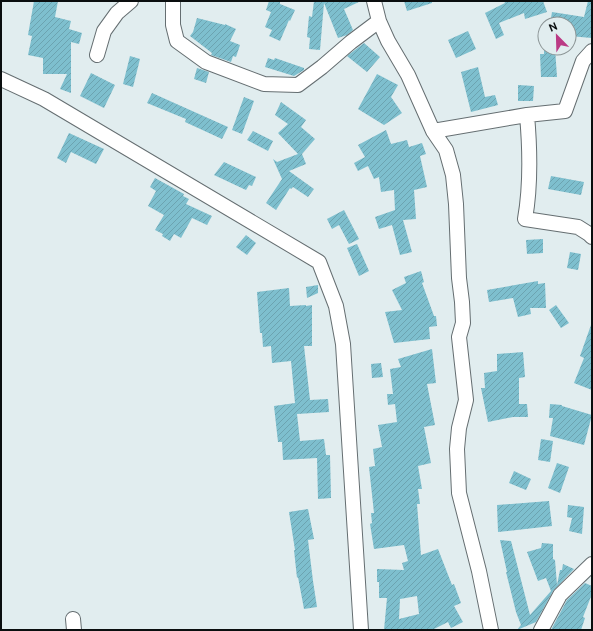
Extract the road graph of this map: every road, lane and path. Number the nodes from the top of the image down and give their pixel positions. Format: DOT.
graph roads {
  1 [pos="131,1"];
  2 [pos="173,1"];
  3 [pos="374,1"];
  4 [pos="379,21"];
  5 [pos="592,51"];
  6 [pos="97,55"];
  7 [pos="1,78"];
  8 [pos="527,115"];
  9 [pos="433,131"];
  10 [pos="592,238"];
  11 [pos="592,564"];
  12 [pos="362,630"];
  13 [pos="491,630"];
  14 [pos="541,630"];
  1 -- 6 [label="street"];
  2 -- 4 [label="street"];
  3 -- 4 [label="street"];
  4 -- 9 [label="street"];
  5 -- 8 [label="street"];
  7 -- 12 [label="street"];
  8 -- 9 [label="street"];
  8 -- 10 [label="street"];
  9 -- 13 [label="street"];
  11 -- 14 [label="street"];
}
